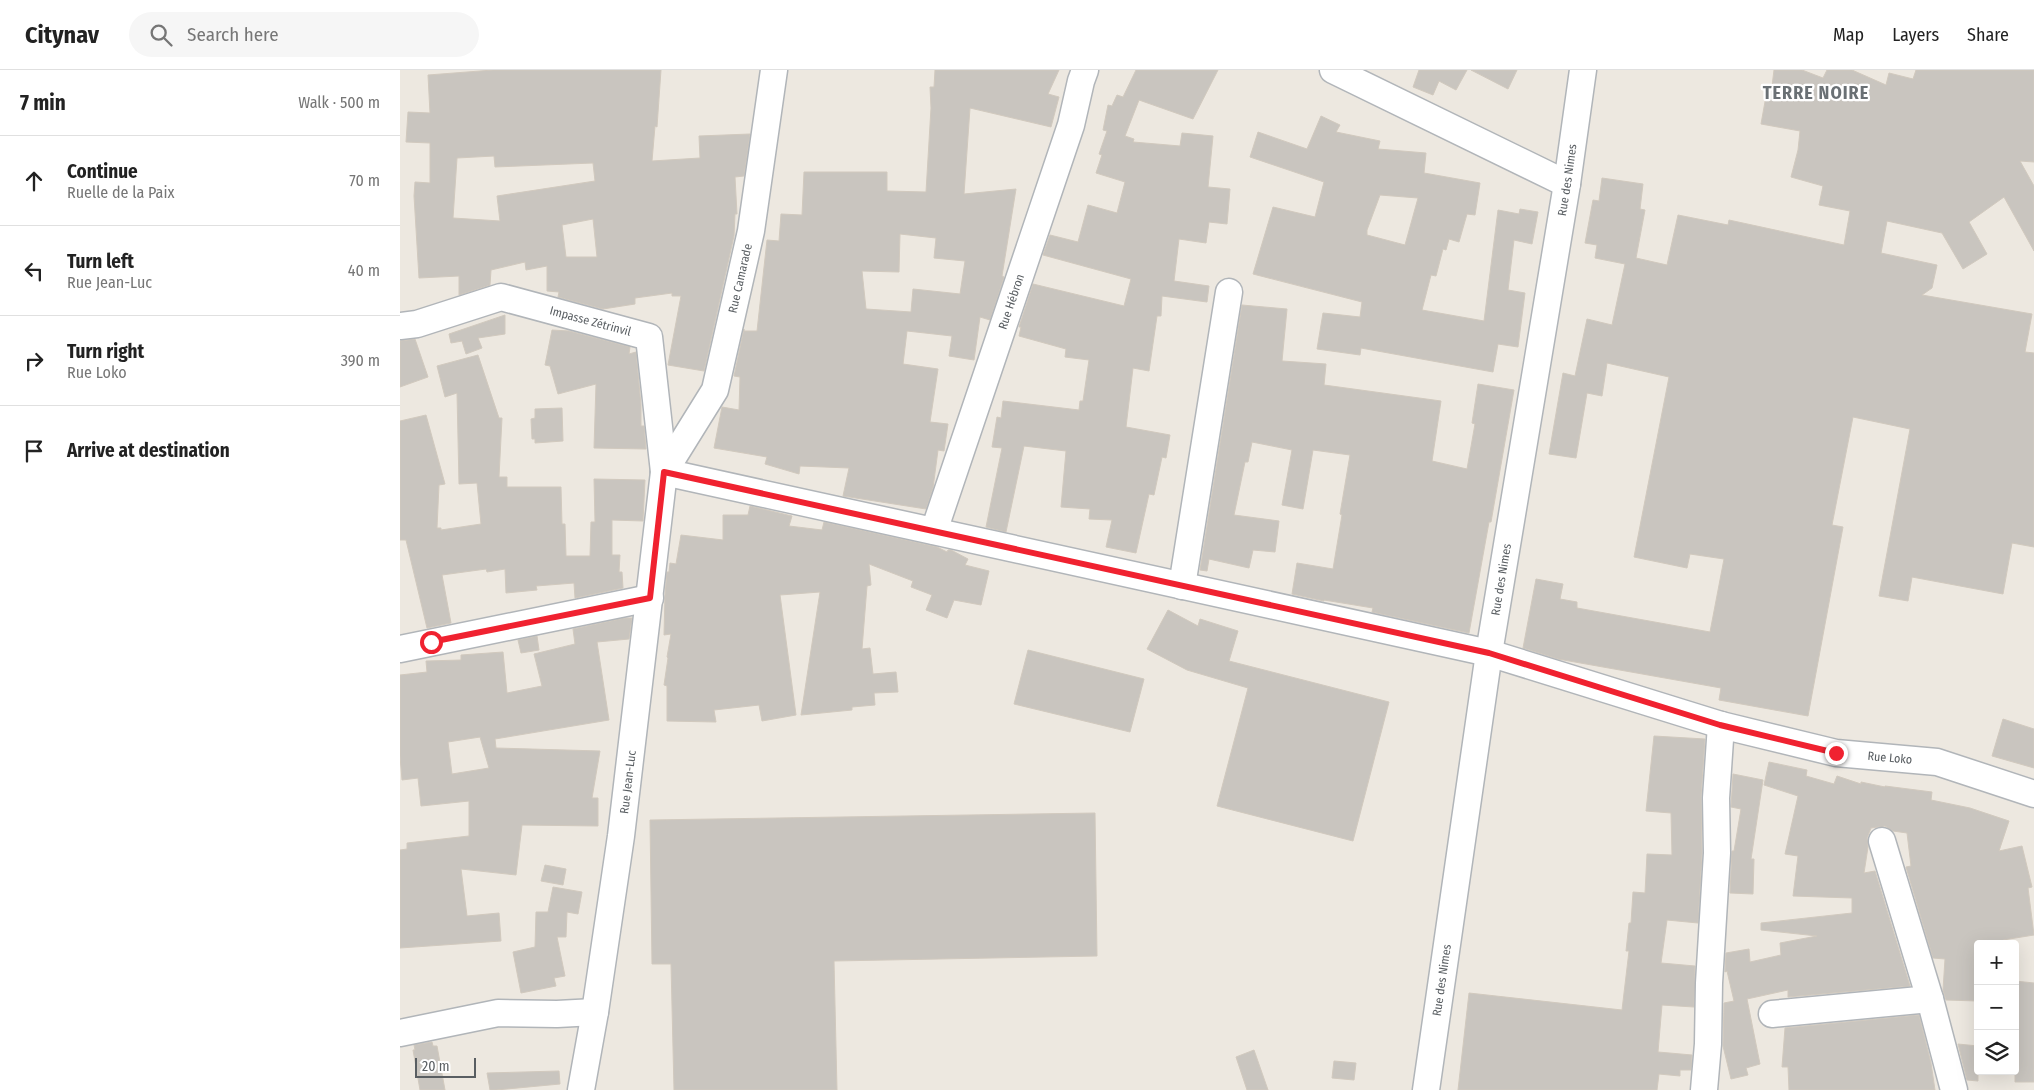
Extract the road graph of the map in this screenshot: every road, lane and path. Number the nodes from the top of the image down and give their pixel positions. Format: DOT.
graph roads {
  1 [pos="774,70"];
  2 [pos="1085,70"];
  3 [pos="1332,70"];
  4 [pos="1583,70"];
  5 [pos="1567,184"];
  6 [pos="1229,292"];
  7 [pos="400,326"];
  8 [pos="664,472"];
  9 [pos="934,531"];
  10 [pos="1182,586"];
  11 [pos="650,598"];
  12 [pos="400,648"];
  13 [pos="1489,653"];
  14 [pos="1720,725"];
  15 [pos="2034,794"];
  16 [pos="1882,842"];
  17 [pos="1930,999"];
  18 [pos="595,1012"];
  19 [pos="1772,1014"];
  20 [pos="400,1033"];
  21 [pos="581,1090"];
  22 [pos="1426,1090"];
  23 [pos="1704,1090"];
  24 [pos="1954,1090"];
  1 -- 8 [label="street, Rue Camarade"];
  2 -- 9 [label="street, Rue Hébron"];
  3 -- 5 [label="street"];
  4 -- 5 [label="street, Rue des Nimes"];
  5 -- 13 [label="street, Rue des Nimes"];
  6 -- 10 [label="street"];
  7 -- 8 [label="street, Impasse Zétrinvil"];
  8 -- 9 [label="street, Rue Loko"];
  8 -- 11 [label="street, Rue Jean-Luc"];
  9 -- 10 [label="street, Rue Loko"];
  10 -- 13 [label="street, Rue Loko"];
  11 -- 12 [label="street"];
  11 -- 18 [label="street, Rue Jean-Luc"];
  13 -- 14 [label="street, Rue Loko"];
  13 -- 22 [label="street, Rue des Nimes"];
  14 -- 15 [label="street, Rue Loko"];
  14 -- 23 [label="street"];
  16 -- 17 [label="street"];
  17 -- 19 [label="street"];
  17 -- 24 [label="street"];
  18 -- 20 [label="street"];
  18 -- 21 [label="street, Rue Jean-Luc"];
}
